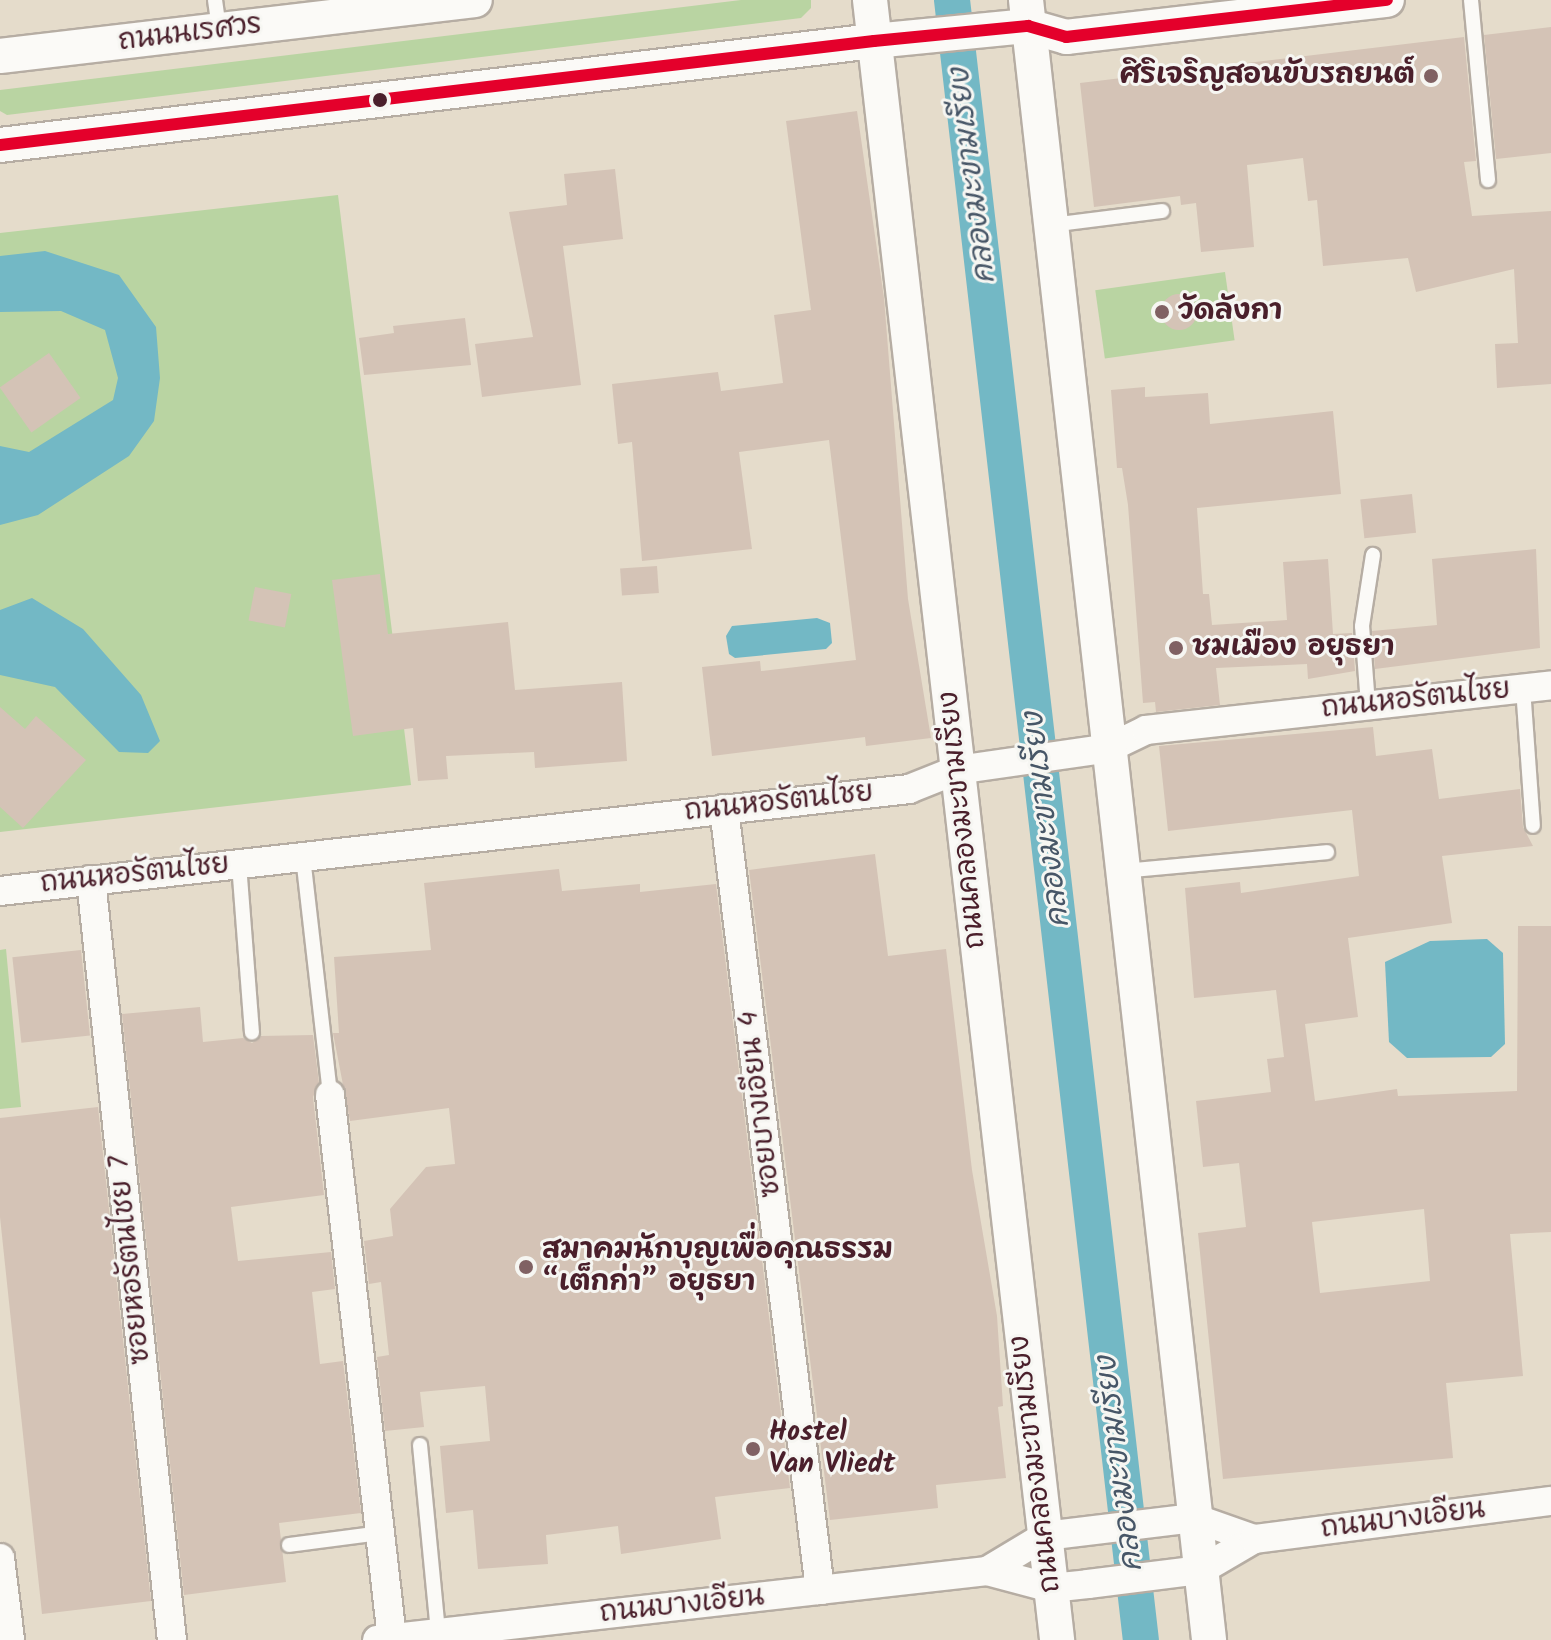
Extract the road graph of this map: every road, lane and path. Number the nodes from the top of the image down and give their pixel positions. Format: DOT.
graph roads {
  1 [pos="475,0"];
  2 [pos="870,0"];
  3 [pos="1387,0"];
  4 [pos="1471,0"];
  5 [pos="404,4"];
  6 [pos="1027,13"];
  7 [pos="217,15"];
  8 [pos="890,39"];
  9 [pos="0,56"];
  10 [pos="0,145"];
  11 [pos="1488,180"];
  12 [pos="1162,211"];
  13 [pos="1051,225"];
  14 [pos="1373,555"];
  15 [pos="1537,687"];
  16 [pos="1368,705"];
  17 [pos="1109,748"];
  18 [pos="957,770"];
  19 [pos="724,809"];
  20 [pos="1533,826"];
  21 [pos="1327,852"];
  22 [pos="303,857"];
  23 [pos="239,864"];
  24 [pos="1123,871"];
  25 [pos="91,880"];
  26 [pos="0,891"];
  27 [pos="252,1033"];
  28 [pos="330,1095"];
  29 [pos="420,1445"];
  30 [pos="1551,1501"];
  31 [pos="1178,1520"];
  32 [pos="380,1533"];
  33 [pos="1045,1536"];
  34 [pos="1254,1539"];
  35 [pos="289,1545"];
  36 [pos="0,1558"];
  37 [pos="1201,1570"];
  38 [pos="987,1571"];
  39 [pos="1051,1588"];
  40 [pos="820,1590"];
  41 [pos="438,1633"];
  42 [pos="385,1639"];
  43 [pos="10,1640"];
  44 [pos="172,1640"];
  45 [pos="1057,1640"];
  46 [pos="1209,1640"];
  1 -- 5 [label="street, ถนนนเรศวร"];
  2 -- 8 [label="street, ถนนคลองมะขามเรียง"];
  3 -- 6 [label="street"];
  4 -- 11 [label="lane"];
  5 -- 7 [label="street, ถนนนเรศวร"];
  6 -- 8 [label="street"];
  6 -- 13 [label="street"];
  7 -- 9 [label="street, ถนนนเรศวร"];
  8 -- 10 [label="street"];
  8 -- 18 [label="street, ถนนคลองมะขามเรียง"];
  12 -- 13 [label="lane"];
  13 -- 17 [label="street"];
  14 -- 16 [label="lane"];
  15 -- 16 [label="street, ถนนหอรัตนไชย"];
  15 -- 20 [label="lane"];
  16 -- 17 [label="street, ถนนหอรัตนไชย"];
  17 -- 18 [label="street, ถนนหอรัตนไชย"];
  17 -- 24 [label="street"];
  18 -- 19 [label="street, ถนนหอรัตนไชย"];
  18 -- 33 [label="street, ถนนคลองมะขามเรียง"];
  19 -- 22 [label="street, ถนนหอรัตนไชย"];
  19 -- 40 [label="street, ซอยบางเอียน 4"];
  21 -- 24 [label="lane"];
  22 -- 23 [label="street, ถนนหอรัตนไชย"];
  22 -- 28 [label="lane"];
  23 -- 25 [label="street, ถนนหอรัตนไชย"];
  23 -- 27 [label="lane"];
  24 -- 31 [label="street"];
  25 -- 26 [label="street, ถนนหอรัตนไชย"];
  25 -- 44 [label="street, ซอยหอรัตนไชย 7"];
  28 -- 32 [label="street"];
  29 -- 41 [label="lane"];
  30 -- 34 [label="street, ถนนบางเอียน"];
  31 -- 33 [label="street, ถนนบางเอียน"];
  31 -- 34 [label="street, ถนนบางเอียน"];
  31 -- 37 [label="street"];
  32 -- 35 [label="lane"];
  32 -- 42 [label="street"];
  33 -- 38 [label="street, ถนนบางเอียน"];
  33 -- 39 [label="street, ถนนคลองมะขามเรียง"];
  34 -- 37 [label="street, ถนนบางเอียน"];
  36 -- 43 [label="street"];
  37 -- 39 [label="street, ถนนบางเอียน"];
  37 -- 46 [label="street"];
  38 -- 39 [label="street, ถนนบางเอียน"];
  38 -- 40 [label="street, ถนนบางเอียน"];
  39 -- 45 [label="street, ถนนคลองมะขามเรียง"];
  40 -- 41 [label="street, ถนนบางเอียน"];
  41 -- 42 [label="street, ถนนบางเอียน"];
}
